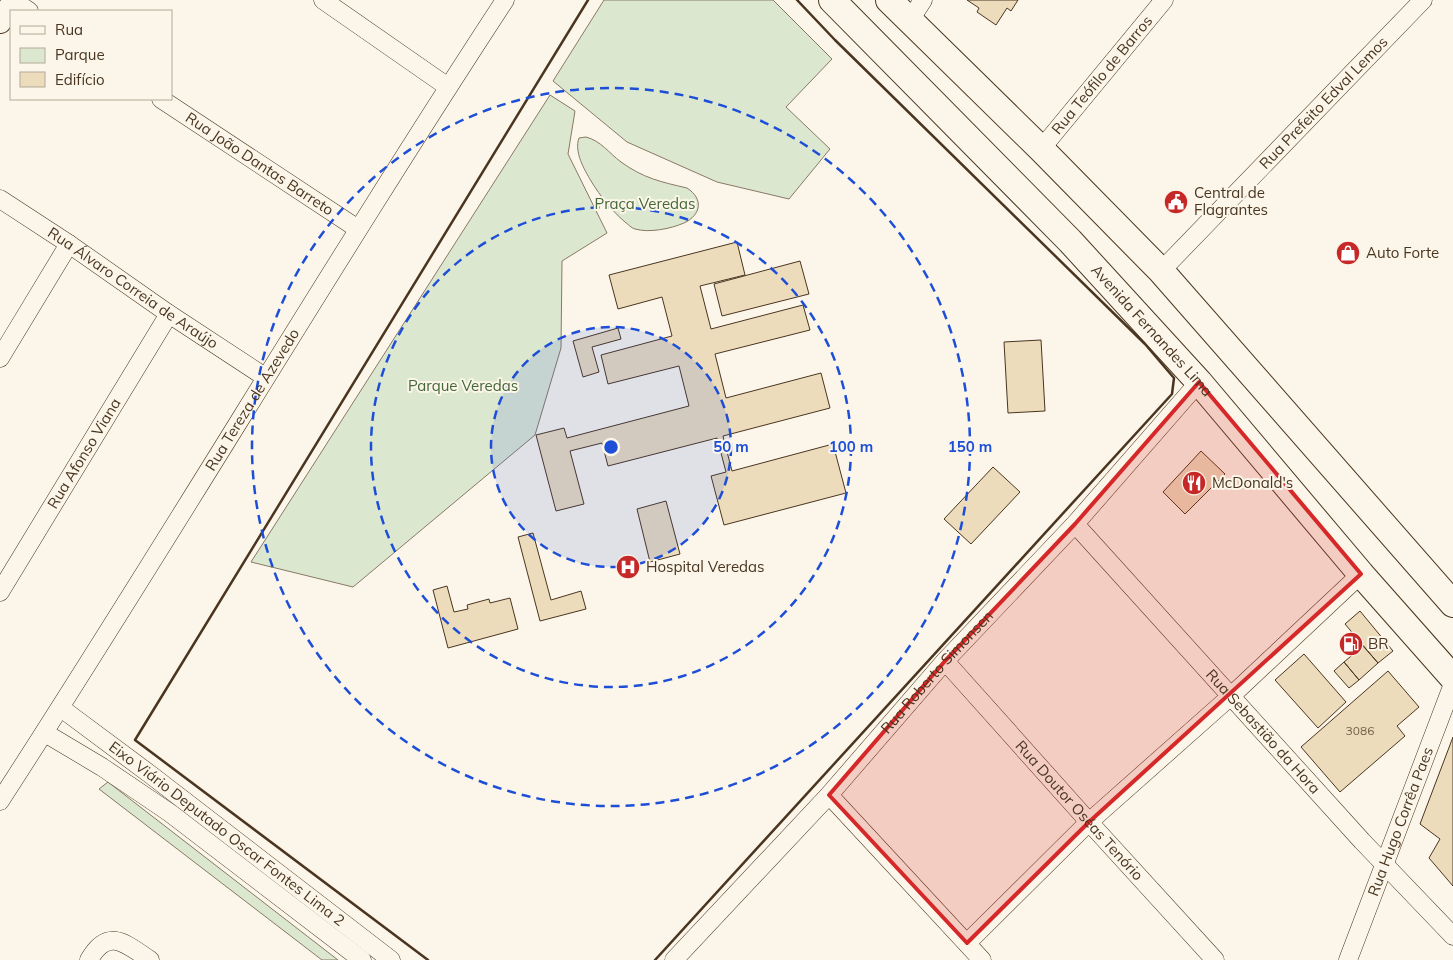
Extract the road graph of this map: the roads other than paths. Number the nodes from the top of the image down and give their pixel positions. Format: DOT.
graph roads {
  1 [pos="323,0"];
  2 [pos="505,0"];
  3 [pos="832,0"];
  4 [pos="889,0"];
  5 [pos="1164,0"];
  6 [pos="1423,0"];
  7 [pos="916,10"];
  8 [pos="10,11"];
  9 [pos="0,22"];
  10 [pos="448,87"];
  11 [pos="163,100"];
  12 [pos="1041,149"];
  13 [pos="0,199"];
  14 [pos="358,230"];
  15 [pos="69,244"];
  16 [pos="1161,271"];
  17 [pos="169,314"];
  18 [pos="0,358"];
  19 [pos="265,377"];
  20 [pos="1199,382"];
  21 [pos="1075,524"];
  22 [pos="1362,574"];
  23 [pos="0,592"];
  24 [pos="1452,602"];
  25 [pos="944,661"];
  26 [pos="1453,678"];
  27 [pos="1453,684"];
  28 [pos="1231,696"];
  29 [pos="61,708"];
  30 [pos="45,732"];
  31 [pos="829,795"];
  32 [pos="0,802"];
  33 [pos="1089,822"];
  34 [pos="1384,865"];
  35 [pos="1453,936"];
  36 [pos="967,943"];
  37 [pos="682,958"];
  38 [pos="89,960"];
  39 [pos="150,960"];
  40 [pos="362,960"];
  41 [pos="391,960"];
  42 [pos="982,960"];
  43 [pos="1215,960"];
  44 [pos="1348,960"];
  1 -- 10 [label="street"];
  2 -- 10 [label="street, Rua Tereza de Azevedo"];
  3 -- 20 [label="highway, Avenida Fernandes Lima"];
  4 -- 7 [label="highway"];
  5 -- 12 [label="street, Rua Teófilo de Barros"];
  6 -- 16 [label="street, Rua Prefeito Edval Lemos"];
  7 -- 12 [label="highway"];
  8 -- 9 [label="main road"];
  10 -- 14 [label="street, Rua Tereza de Azevedo"];
  11 -- 14 [label="street, Rua João Dantas Barreto"];
  12 -- 16 [label="highway"];
  13 -- 15 [label="street, Rua Álvaro Correia de Araújo"];
  14 -- 19 [label="street, Rua Tereza de Azevedo"];
  15 -- 17 [label="street, Rua Álvaro Correia de Araújo"];
  15 -- 18 [label="street"];
  16 -- 24 [label="highway"];
  17 -- 19 [label="street, Rua Álvaro Correia de Araújo"];
  17 -- 23 [label="street, Rua Afonso Viana"];
  19 -- 29 [label="street, Rua Tereza de Azevedo"];
  20 -- 21 [label="street, Rua Roberto Simonsen"];
  20 -- 22 [label="highway, Avenida Fernandes Lima"];
  21 -- 25 [label="street, Rua Roberto Simonsen"];
  21 -- 28 [label="street, Rua Sebastião da Hora"];
  22 -- 26 [label="highway, Avenida Fernandes Lima"];
  22 -- 28 [label="street"];
  25 -- 31 [label="street, Rua Roberto Simonsen"];
  25 -- 33 [label="street, Rua Doutor Oséas Tenório"];
  27 -- 34 [label="street, Rua Hugo Corrêa Paes"];
  28 -- 33 [label="street"];
  28 -- 34 [label="street, Rua Sebastião da Hora"];
  29 -- 30 [label="street, Rua Tereza de Azevedo"];
  29 -- 41 [label="street, Eixo Viário Deputado Oscar Fontes Lima 2"];
  30 -- 32 [label="street, Rua Tereza de Azevedo"];
  30 -- 40 [label="street, Eixo Viário Deputado Oscar Fontes Lima 2"];
  31 -- 36 [label="street"];
  31 -- 37 [label="street, Rua Roberto Simonsen"];
  33 -- 36 [label="street"];
  33 -- 43 [label="street, Rua Doutor Oséas Tenório"];
  34 -- 35 [label="street, Rua Sebastião da Hora"];
  34 -- 44 [label="street, Rua Hugo Corrêa Paes"];
  36 -- 42 [label="street"];
  38 -- 39 [label="street"];
}
